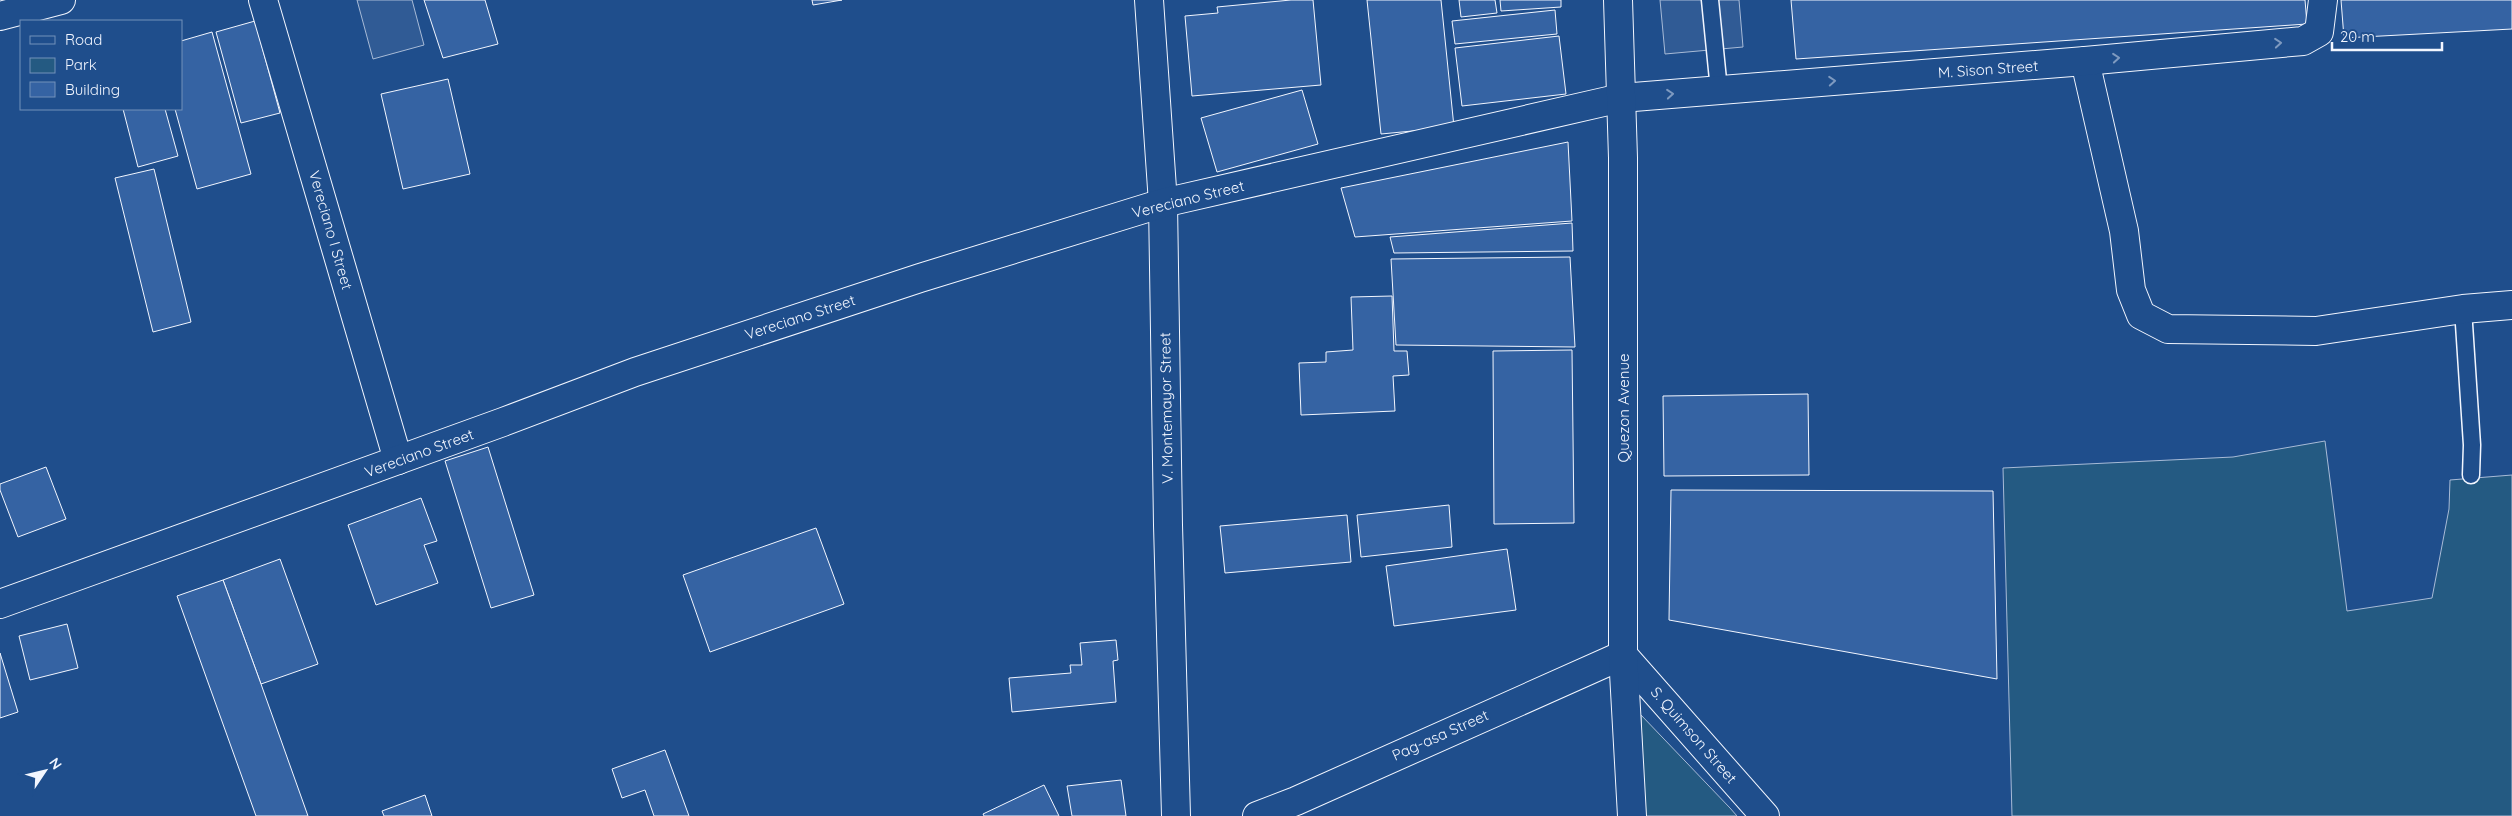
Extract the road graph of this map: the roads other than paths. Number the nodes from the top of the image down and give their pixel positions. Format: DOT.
graph roads {
  1 [pos="61,0"];
  2 [pos="263,0"];
  3 [pos="1149,0"];
  4 [pos="1618,0"];
  5 [pos="1710,0"];
  6 [pos="2323,0"];
  7 [pos="0,16"];
  8 [pos="2084,61"];
  9 [pos="1719,90"];
  10 [pos="1621,98"];
  11 [pos="1163,204"];
  12 [pos="2512,305"];
  13 [pos="2463,309"];
  14 [pos="398,460"];
  15 [pos="2471,475"];
  16 [pos="0,604"];
  17 [pos="1623,655"];
  18 [pos="1176,816"];
  19 [pos="1257,816"];
  20 [pos="1632,816"];
  21 [pos="1765,816"];
  1 -- 7 [label="street"];
  2 -- 14 [label="street, Vereciano I Street"];
  3 -- 11 [label="street, V. Montemayor Street"];
  4 -- 10 [label="street, Quezon Avenue"];
  5 -- 9 [label="lane"];
  8 -- 6 [label="street, M. Sison Street, one-way"];
  9 -- 8 [label="street, M. Sison Street, one-way"];
  8 -- 13 [label="street"];
  10 -- 9 [label="street, M. Sison Street, one-way"];
  10 -- 11 [label="street, Vereciano Street"];
  10 -- 17 [label="street, Quezon Avenue"];
  11 -- 14 [label="street, Vereciano Street"];
  11 -- 18 [label="street, V. Montemayor Street"];
  12 -- 13 [label="street"];
  13 -- 15 [label="lane"];
  14 -- 16 [label="street, Vereciano Street"];
  17 -- 19 [label="street, Pag-asa Street"];
  17 -- 20 [label="street, Quezon Avenue"];
  17 -- 21 [label="street, S. Quimson Street"];
}
